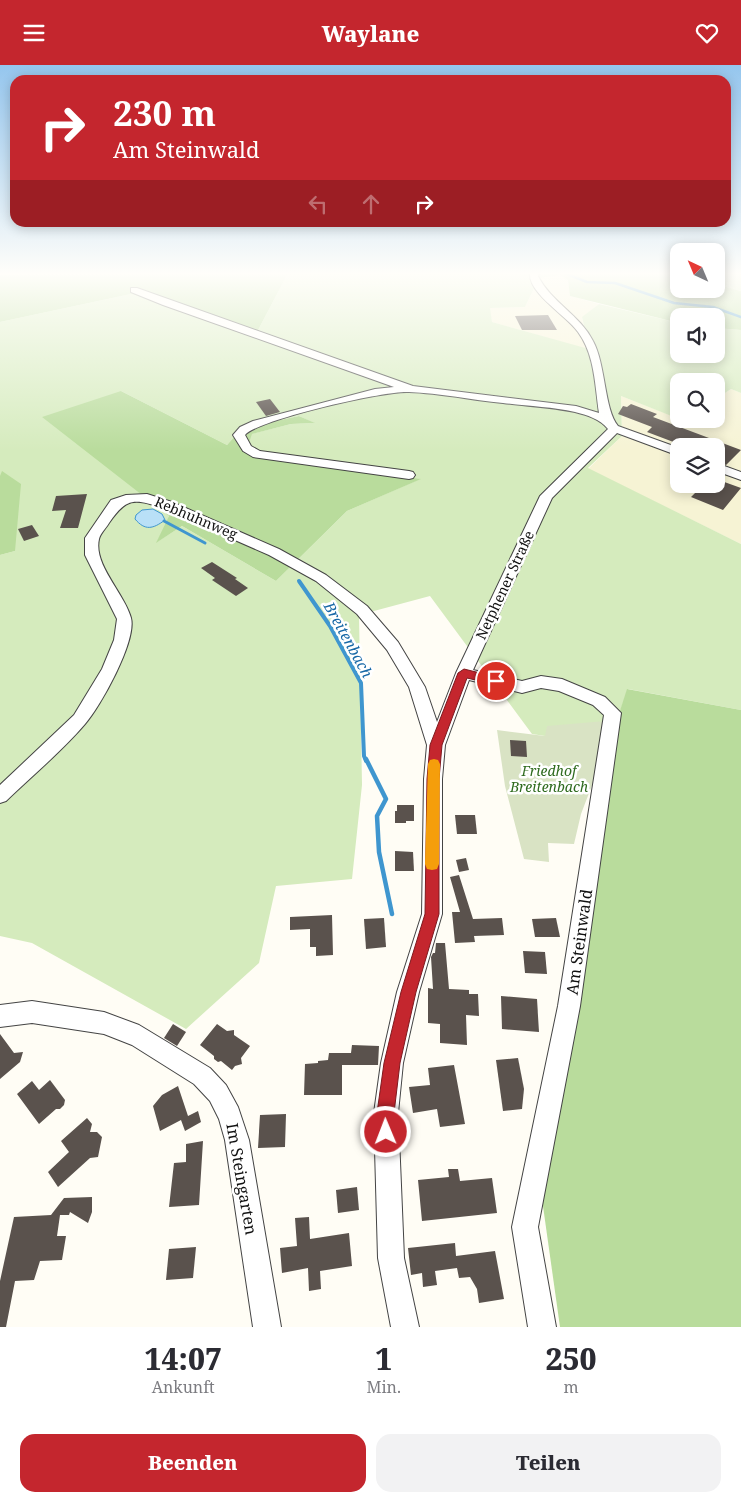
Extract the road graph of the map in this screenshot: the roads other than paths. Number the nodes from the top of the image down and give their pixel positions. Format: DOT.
graph roads {
  1 [pos="251,333"];
  2 [pos="583,333"];
  3 [pos="411,389"];
  4 [pos="610,424"];
  5 [pos="670,449"];
  6 [pos="725,470"];
  7 [pos="409,475"];
  8 [pos="741,476"];
  9 [pos="464,673"];
  10 [pos="436,745"];
  11 [pos="0,796"];
  12 [pos="0,1016"];
  13 [pos="267,1327"];
  14 [pos="405,1327"];
  15 [pos="542,1327"];
  1 -- 3 [label="street"];
  2 -- 4 [label="street"];
  3 -- 4 [label="street"];
  3 -- 7 [label="street"];
  4 -- 5 [label="street"];
  4 -- 9 [label="street, Netphener Straße"];
  6 -- 8 [label="street"];
  9 -- 10 [label="street, Netphener Straße"];
  9 -- 15 [label="street, Am Steinwald"];
  10 -- 11 [label="street, Rebhuhnweg"];
  10 -- 14 [label="street, Netphener Straße"];
  12 -- 13 [label="street, Im Steingarten"];
}
